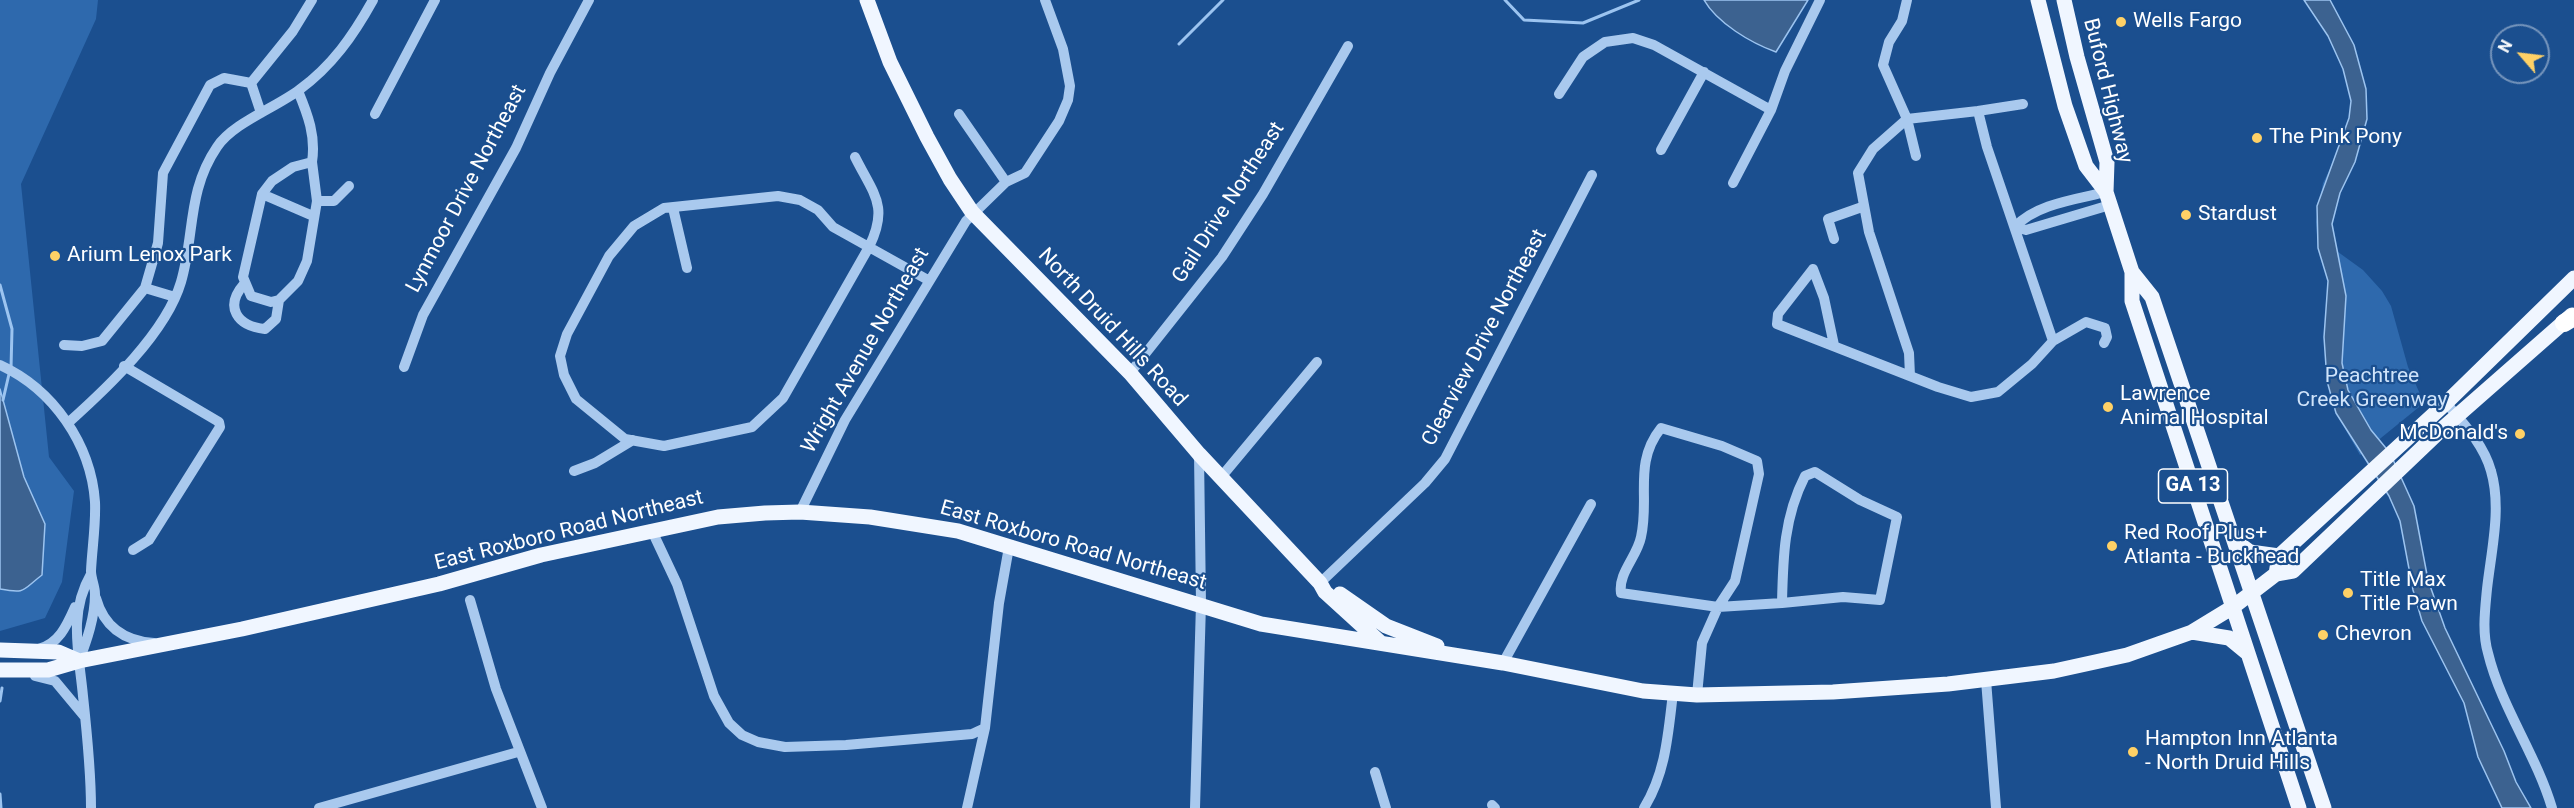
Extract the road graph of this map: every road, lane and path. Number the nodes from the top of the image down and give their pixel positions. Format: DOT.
graph roads {
  1 [pos="312,0"];
  2 [pos="373,0"];
  3 [pos="435,0"];
  4 [pos="590,0"];
  5 [pos="867,0"];
  6 [pos="1045,0"];
  7 [pos="1820,0"];
  8 [pos="1907,0"];
  9 [pos="2038,0"];
  10 [pos="2064,0"];
  11 [pos="1348,46"];
  12 [pos="1704,72"];
  13 [pos="251,83"];
  14 [pos="298,91"];
  15 [pos="1559,94"];
  16 [pos="2023,104"];
  17 [pos="1771,110"];
  18 [pos="1978,111"];
  19 [pos="261,113"];
  20 [pos="375,114"];
  21 [pos="959,114"];
  22 [pos="1906,119"];
  23 [pos="1662,150"];
  24 [pos="1916,156"];
  25 [pos="855,157"];
  26 [pos="312,162"];
  27 [pos="1592,175"];
  28 [pos="1006,182"];
  29 [pos="1732,183"];
  30 [pos="350,186"];
  31 [pos="262,194"];
  32 [pos="2108,198"];
  33 [pos="317,201"];
  34 [pos="666,205"];
  35 [pos="1862,207"];
  36 [pos="972,212"];
  37 [pos="313,216"];
  38 [pos="2015,227"];
  39 [pos="1834,239"];
  40 [pos="868,247"];
  41 [pos="687,268"];
  42 [pos="2132,272"];
  43 [pos="2574,278"];
  44 [pos="928,280"];
  45 [pos="244,284"];
  46 [pos="145,288"];
  47 [pos="175,297"];
  48 [pos="279,300"];
  49 [pos="2571,318"];
  50 [pos="2053,341"];
  51 [pos="2104,343"];
  52 [pos="64,345"];
  53 [pos="1834,345"];
  54 [pos="1317,362"];
  55 [pos="0,365"];
  56 [pos="124,366"];
  57 [pos="404,367"];
  58 [pos="1130,374"];
  59 [pos="1910,376"];
  60 [pos="2446,403"];
  61 [pos="2458,417"];
  62 [pos="68,423"];
  63 [pos="633,440"];
  64 [pos="1199,454"];
  65 [pos="574,471"];
  66 [pos="1222,476"];
  67 [pos="1591,504"];
  68 [pos="800,512"];
  69 [pos="653,532"];
  70 [pos="2234,540"];
  71 [pos="1009,547"];
  72 [pos="133,550"];
  73 [pos="2279,556"];
  74 [pos="91,574"];
  75 [pos="2276,574"];
  76 [pos="1320,583"];
  77 [pos="81,592"];
  78 [pos="95,593"];
  79 [pos="2253,593"];
  80 [pos="470,600"];
  81 [pos="1782,603"];
  82 [pos="1201,604"];
  83 [pos="1718,607"];
  84 [pos="2233,607"];
  85 [pos="2192,632"];
  86 [pos="163,644"];
  87 [pos="1383,644"];
  88 [pos="0,650"];
  89 [pos="18,653"];
  90 [pos="2248,654"];
  91 [pos="1468,658"];
  92 [pos="79,661"];
  93 [pos="1503,663"];
  94 [pos="0,670"];
  95 [pos="17,671"];
  96 [pos="1986,680"];
  97 [pos="1673,693"];
  98 [pos="1697,695"];
  99 [pos="85,717"];
  100 [pos="986,729"];
  101 [pos="518,752"];
  102 [pos="1375,772"];
  103 [pos="91,808"];
  104 [pos="319,808"];
  105 [pos="542,808"];
  106 [pos="967,808"];
  107 [pos="1195,808"];
  108 [pos="1386,808"];
  109 [pos="1644,808"];
  110 [pos="1996,808"];
  111 [pos="2299,808"];
  112 [pos="2324,808"];
  113 [pos="2552,808"];
  1 -- 13 [label="street"];
  2 -- 14 [label="street"];
  3 -- 20 [label="street"];
  4 -- 57 [label="street, Lynmoor Drive Northeast"];
  5 -- 36 [label="main road, North Druid Hills Road"];
  6 -- 28 [label="street, Wright Avenue Northeast"];
  7 -- 17 [label="street"];
  8 -- 22 [label="street"];
  9 -- 32 [label="main road, Buford Highway / GA 13"];
  10 -- 32 [label="main road, Buford Highway / GA 13"];
  11 -- 58 [label="street, Gail Drive Northeast"];
  12 -- 15 [label="street"];
  12 -- 17 [label="street"];
  12 -- 23 [label="street"];
  13 -- 19 [label="street"];
  13 -- 46 [label="street"];
  14 -- 19 [label="street"];
  14 -- 26 [label="street"];
  16 -- 18 [label="street"];
  17 -- 29 [label="street"];
  18 -- 22 [label="street"];
  18 -- 38 [label="street"];
  19 -- 47 [label="street"];
  21 -- 28 [label="street"];
  22 -- 24 [label="street"];
  22 -- 35 [label="street"];
  25 -- 40 [label="street"];
  26 -- 31 [label="street"];
  26 -- 33 [label="street"];
  27 -- 76 [label="street, Clearview Drive Northeast"];
  28 -- 36 [label="street, Wright Avenue Northeast"];
  30 -- 33 [label="street"];
  31 -- 37 [label="street"];
  31 -- 45 [label="street"];
  32 -- 38 [label="street"];
  32 -- 42 [label="main road, Buford Highway / GA 13"];
  33 -- 37 [label="street"];
  34 -- 40 [label="street"];
  34 -- 41 [label="street"];
  34 -- 63 [label="street"];
  35 -- 39 [label="street"];
  35 -- 59 [label="street"];
  36 -- 44 [label="street, Wright Avenue Northeast"];
  36 -- 58 [label="main road, North Druid Hills Road"];
  37 -- 48 [label="street"];
  38 -- 50 [label="street"];
  40 -- 44 [label="street"];
  40 -- 63 [label="street"];
  42 -- 70 [label="main road, Buford Highway / GA 13"];
  42 -- 84 [label="main road, Buford Highway / GA 13"];
  43 -- 60 [label="main road"];
  44 -- 68 [label="street, Wright Avenue Northeast"];
  45 -- 48 [label="street"];
  45 -- 48 [label="street"];
  46 -- 47 [label="street"];
  46 -- 52 [label="street"];
  47 -- 56 [label="street"];
  49 -- 61 [label="main road"];
  50 -- 51 [label="street"];
  50 -- 59 [label="street"];
  53 -- 53 [label="street"];
  53 -- 59 [label="street"];
  54 -- 66 [label="street"];
  55 -- 62 [label="street"];
  56 -- 62 [label="street"];
  56 -- 72 [label="street"];
  58 -- 64 [label="main road, North Druid Hills Road"];
  60 -- 61 [label="street"];
  60 -- 73 [label="main road"];
  61 -- 75 [label="main road"];
  61 -- 113 [label="street"];
  62 -- 74 [label="street"];
  63 -- 65 [label="street"];
  64 -- 66 [label="main road, North Druid Hills Road"];
  64 -- 82 [label="street"];
  66 -- 76 [label="main road, North Druid Hills Road"];
  67 -- 93 [label="street"];
  68 -- 69 [label="main road, East Roxboro Road Northeast"];
  68 -- 71 [label="main road, East Roxboro Road Northeast"];
  69 -- 86 [label="main road, East Roxboro Road Northeast"];
  69 -- 100 [label="street"];
  70 -- 73 [label="main road"];
  70 -- 79 [label="main road, Buford Highway / GA 13"];
  71 -- 82 [label="main road, East Roxboro Road Northeast"];
  71 -- 100 [label="street"];
  73 -- 75 [label="main road"];
  74 -- 77 [label="street"];
  74 -- 78 [label="street"];
  75 -- 79 [label="main road"];
  76 -- 87 [label="main road, North Druid Hills Road"];
  76 -- 91 [label="main road"];
  77 -- 89 [label="street"];
  77 -- 92 [label="street"];
  78 -- 86 [label="street"];
  78 -- 92 [label="street"];
  79 -- 84 [label="main road"];
  79 -- 112 [label="main road, Buford Highway / GA 13"];
  80 -- 101 [label="street"];
  81 -- 81 [label="street"];
  81 -- 83 [label="street"];
  82 -- 87 [label="main road, East Roxboro Road Northeast"];
  82 -- 107 [label="street"];
  83 -- 83 [label="street"];
  83 -- 98 [label="street"];
  84 -- 85 [label="main road"];
  84 -- 90 [label="main road, Buford Highway / GA 13"];
  85 -- 90 [label="main road"];
  85 -- 96 [label="main road"];
  86 -- 92 [label="main road, East Roxboro Road Northeast"];
  87 -- 91 [label="main road, East Roxboro Road Northeast"];
  88 -- 89 [label="main road"];
  89 -- 92 [label="main road"];
  90 -- 111 [label="main road, Buford Highway / GA 13"];
  91 -- 93 [label="main road"];
  92 -- 95 [label="main road, East Roxboro Road Northeast"];
  92 -- 99 [label="street"];
  93 -- 97 [label="main road"];
  94 -- 95 [label="main road, East Roxboro Road Northeast"];
  95 -- 99 [label="street"];
  96 -- 98 [label="main road"];
  96 -- 110 [label="street"];
  97 -- 98 [label="main road"];
  97 -- 109 [label="street"];
  99 -- 103 [label="street"];
  100 -- 106 [label="street"];
  101 -- 104 [label="street"];
  101 -- 105 [label="street"];
  102 -- 108 [label="street"];
}
